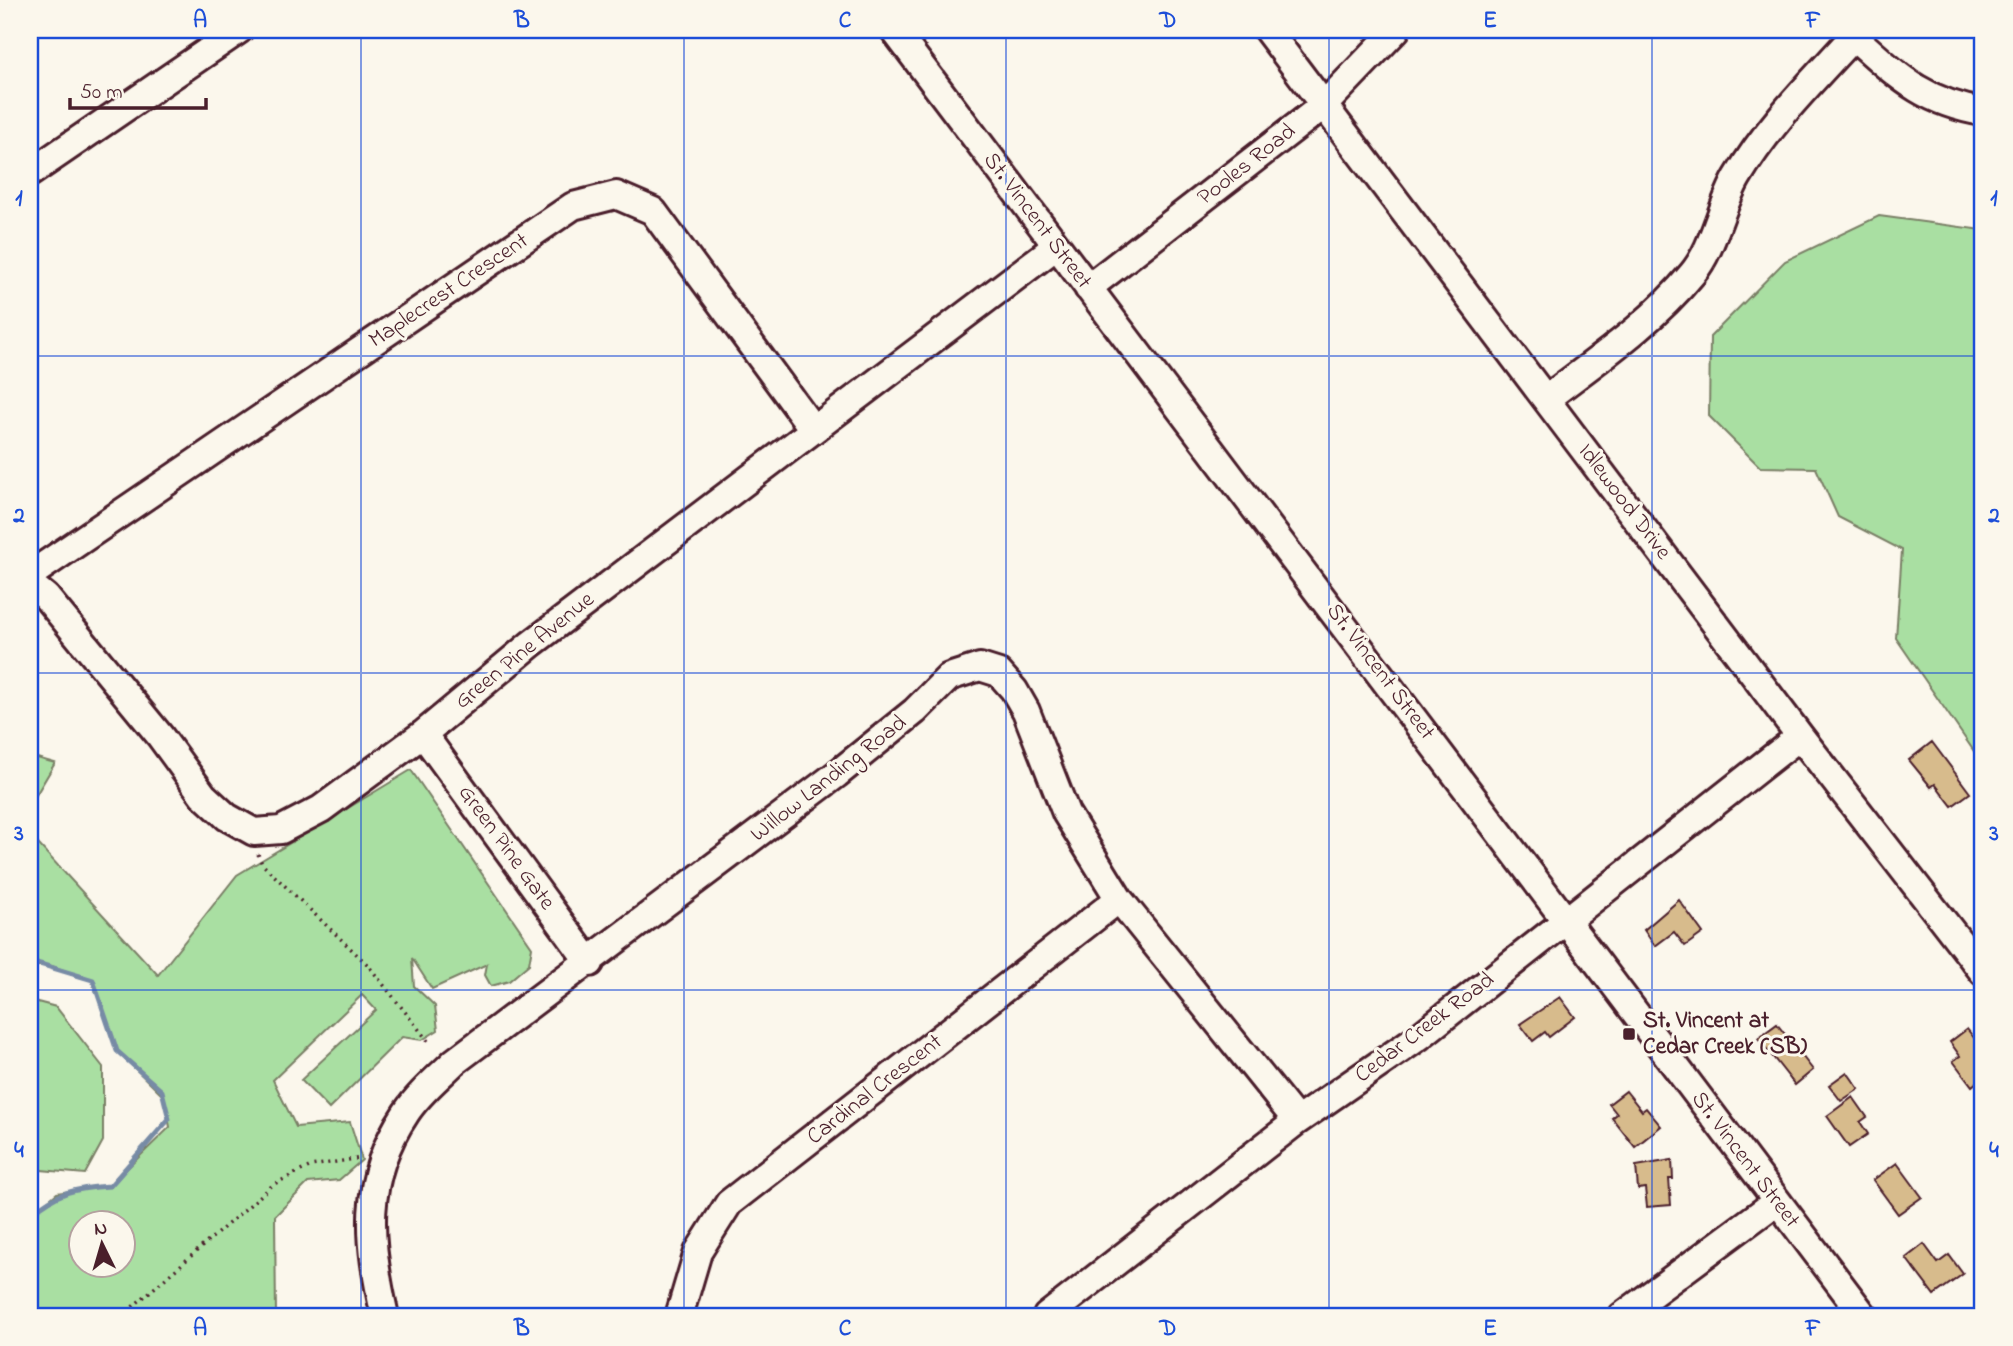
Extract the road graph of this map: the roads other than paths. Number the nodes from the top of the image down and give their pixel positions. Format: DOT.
graph roads {
  1 [pos="239,30"];
  2 [pos="894,30"];
  3 [pos="1267,30"];
  4 [pos="1396,30"];
  5 [pos="1856,33"];
  6 [pos="1324,105"];
  7 [pos="1983,112"];
  8 [pos="30,173"];
  9 [pos="1055,247"];
  10 [pos="1087,288"];
  11 [pos="1546,399"];
  12 [pos="813,429"];
  13 [pos="30,575"];
  14 [pos="30,584"];
  15 [pos="422,734"];
  16 [pos="1800,736"];
  17 [pos="1119,899"];
  18 [pos="1567,919"];
  19 [pos="590,963"];
  20 [pos="1982,969"];
  21 [pos="1297,1121"];
  22 [pos="1776,1202"];
  23 [pos="385,1316"];
  24 [pos="679,1316"];
  25 [pos="1047,1316"];
  26 [pos="1622,1316"];
  27 [pos="1864,1316"];
  1 -- 8 [label="street"];
  2 -- 9 [label="street, St. Vincent Street"];
  3 -- 6 [label="street, Idlewood Drive"];
  4 -- 6 [label="street, Pooles Road"];
  5 -- 7 [label="street"];
  5 -- 11 [label="street"];
  6 -- 10 [label="street, Pooles Road"];
  6 -- 11 [label="street, Idlewood Drive"];
  9 -- 10 [label="street, St. Vincent Street"];
  9 -- 12 [label="street, Green Pine Avenue"];
  10 -- 18 [label="street, St. Vincent Street"];
  11 -- 16 [label="street, Idlewood Drive"];
  12 -- 13 [label="street, Maplecrest Crescent"];
  12 -- 15 [label="street, Green Pine Avenue"];
  14 -- 15 [label="street, Green Pine Avenue"];
  15 -- 19 [label="street, Green Pine Gate"];
  16 -- 18 [label="street, Cedar Creek Road"];
  16 -- 20 [label="street, Idlewood Drive"];
  17 -- 19 [label="street, Willow Landing Road"];
  17 -- 21 [label="street, Willow Landing Road"];
  17 -- 24 [label="street, Cardinal Crescent"];
  18 -- 21 [label="street, Cedar Creek Road"];
  18 -- 22 [label="street, St. Vincent Street"];
  19 -- 23 [label="street, Willow Landing Road"];
  21 -- 25 [label="street, Cedar Creek Road"];
  22 -- 26 [label="street"];
  22 -- 27 [label="street, St. Vincent Street"];
}
